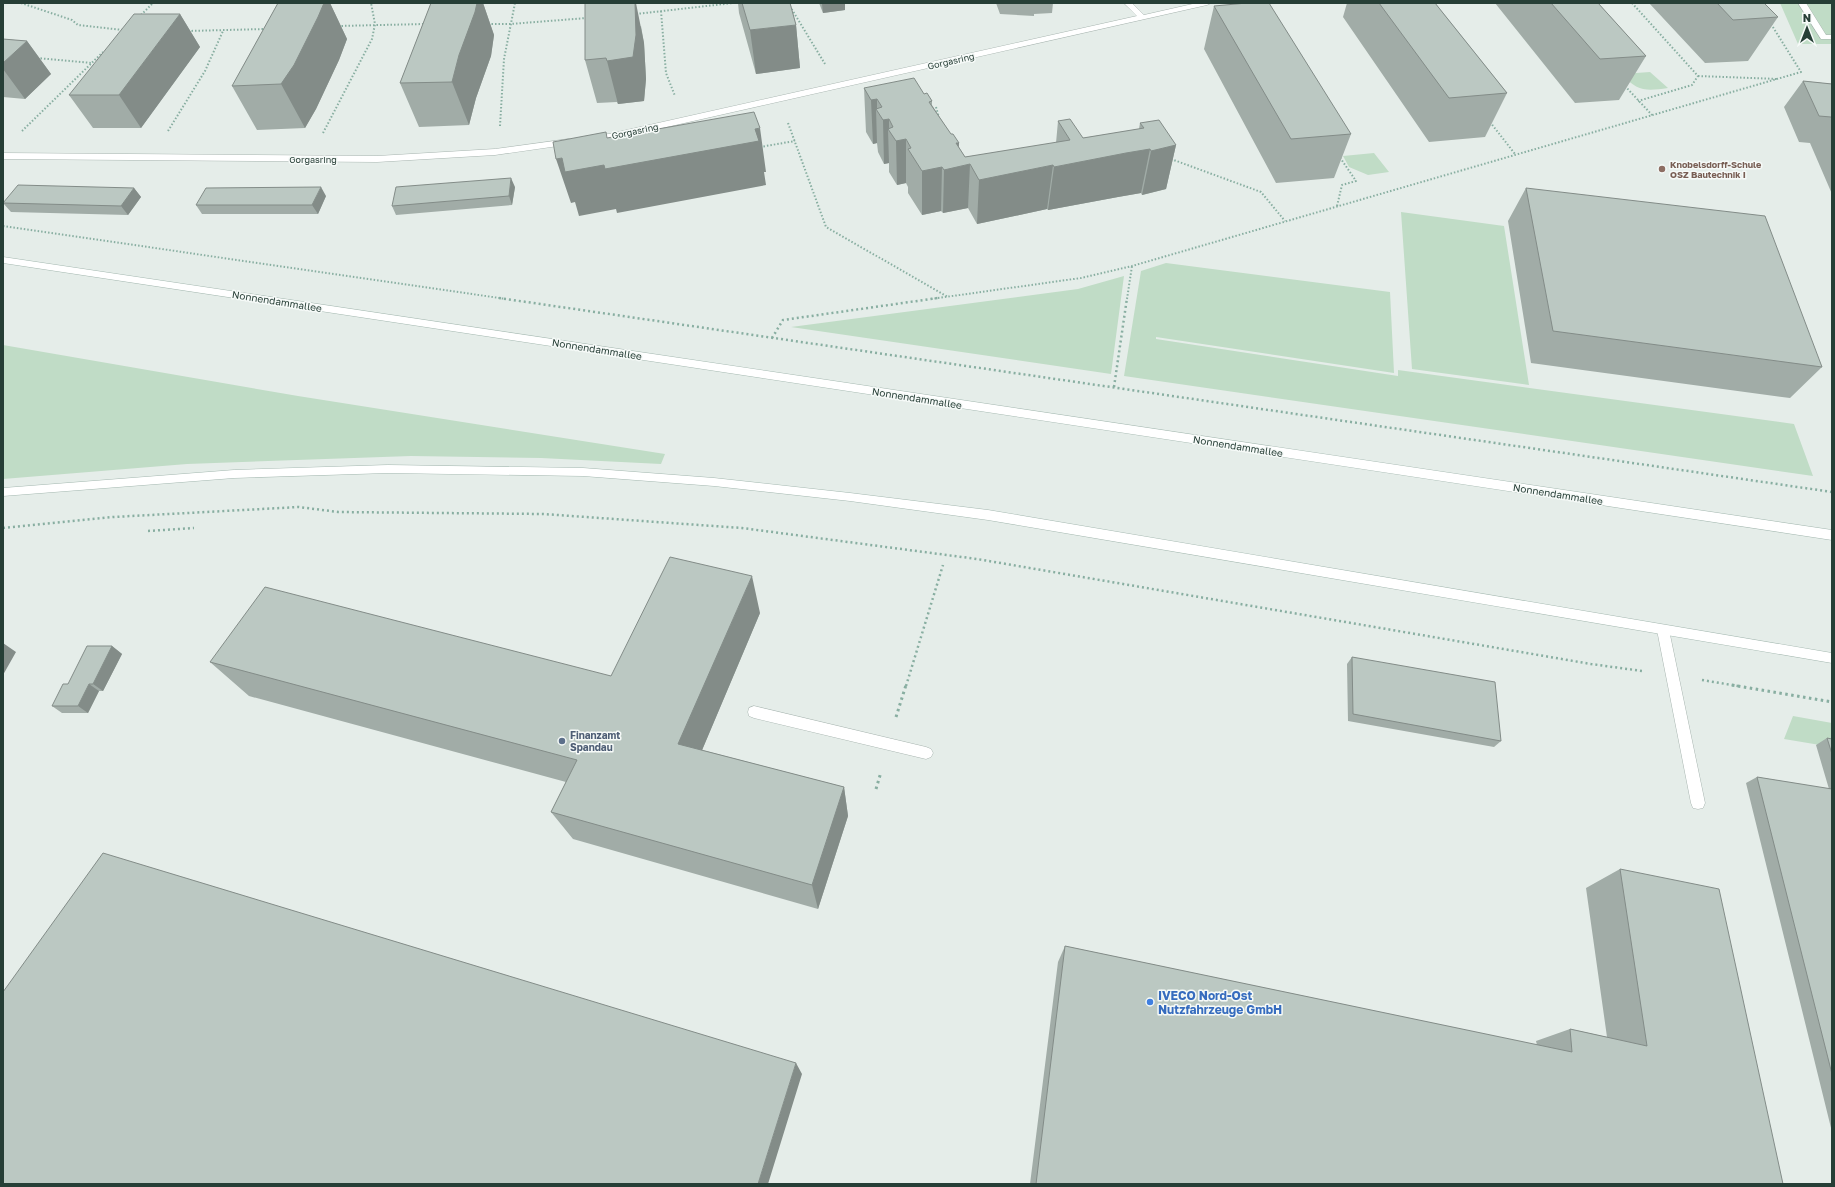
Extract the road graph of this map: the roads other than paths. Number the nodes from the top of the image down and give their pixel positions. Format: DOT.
graph roads {
  1 [pos="1128,3"];
  2 [pos="1207,3"];
  3 [pos="1802,3"];
  4 [pos="1142,17"];
  5 [pos="1832,38"];
  6 [pos="3,156"];
  7 [pos="3,260"];
  8 [pos="3,492"];
  9 [pos="1832,535"];
  10 [pos="1663,630"];
  11 [pos="1832,658"];
  12 [pos="754,712"];
  13 [pos="926,753"];
  14 [pos="1698,803"];
  1 -- 4 [label="main road"];
  2 -- 4 [label="main road, Gorgasring"];
  3 -- 5 [label="main road"];
  4 -- 6 [label="main road, Gorgasring"];
  7 -- 9 [label="main road, Nonnendammallee"];
  8 -- 10 [label="main road"];
  10 -- 11 [label="main road"];
  10 -- 14 [label="main road"];
  12 -- 13 [label="main road"];
}
